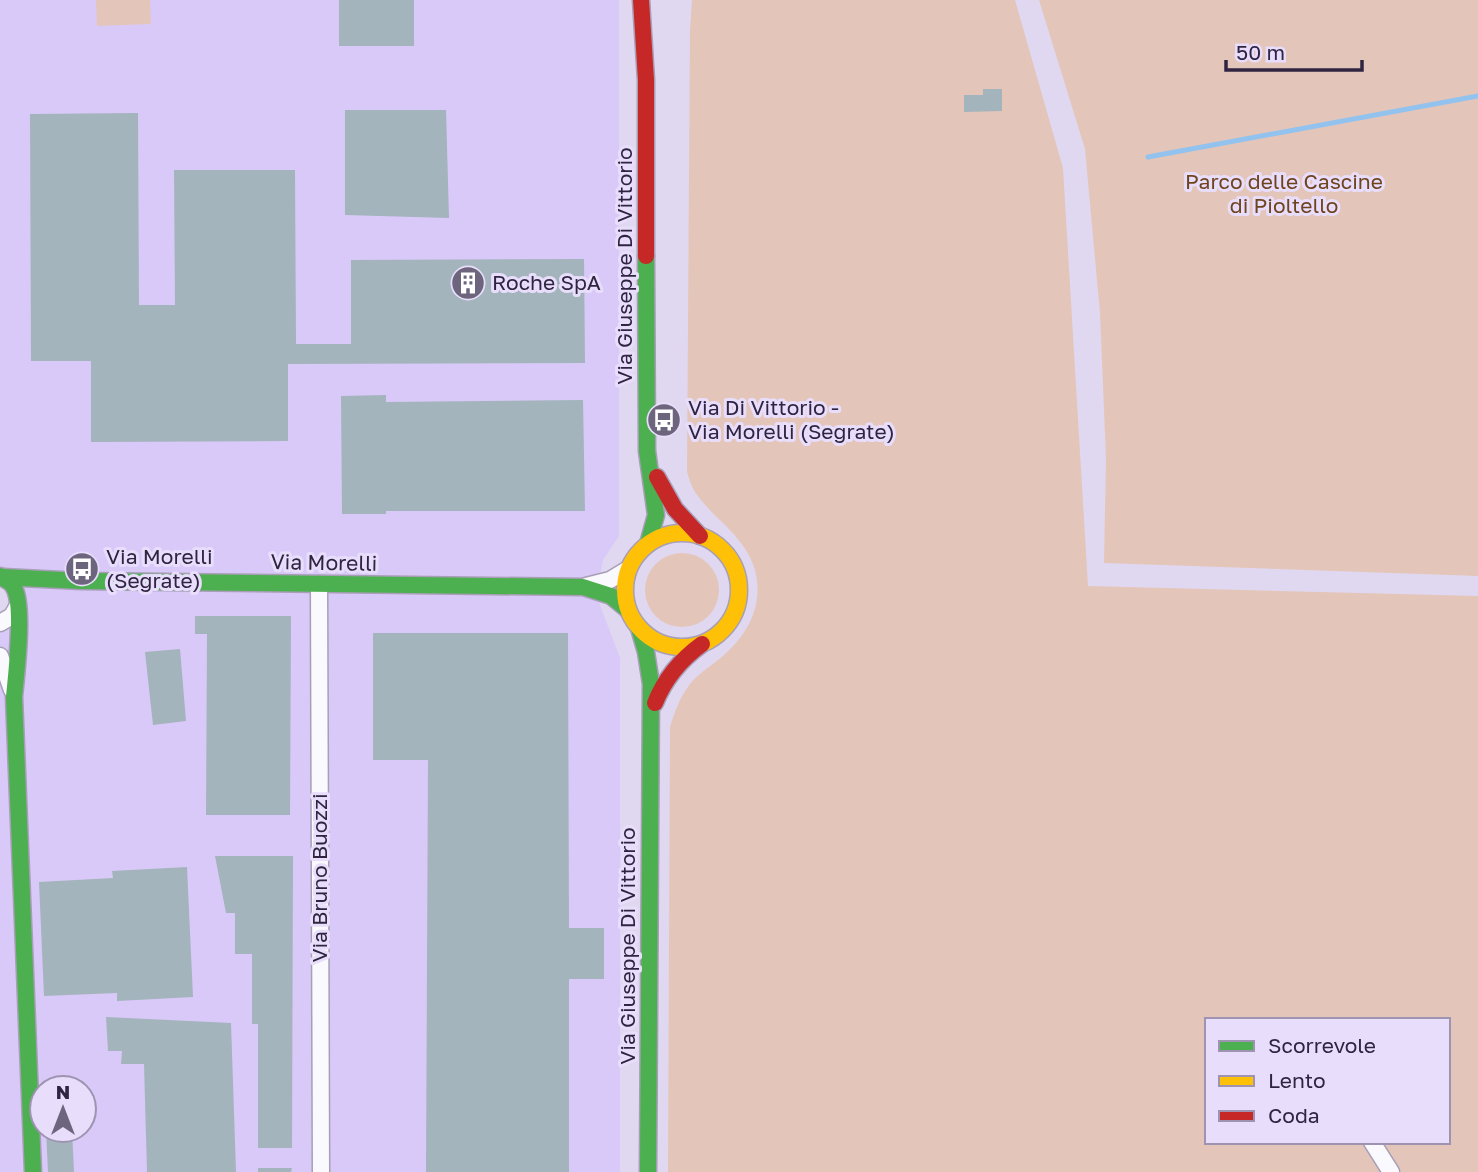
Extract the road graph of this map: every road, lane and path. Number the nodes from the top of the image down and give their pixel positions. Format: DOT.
graph roads {
  1 [pos="641,0"];
  2 [pos="654,0"];
  3 [pos="646,80"];
  4 [pos="647,451"];
  5 [pos="699,536"];
  6 [pos="648,544"];
  7 [pos="628,569"];
  8 [pos="1,577"];
  9 [pos="64,581"];
  10 [pos="319,584"];
  11 [pos="583,587"];
  12 [pos="17,603"];
  13 [pos="628,610"];
  14 [pos="0,623"];
  15 [pos="639,628"];
  16 [pos="702,644"];
  17 [pos="0,656"];
  18 [pos="14,697"];
  19 [pos="650,720"];
  20 [pos="1373,1144"];
  21 [pos="33,1172"];
  22 [pos="321,1172"];
  23 [pos="648,1172"];
  24 [pos="1391,1172"];
  1 -- 3 [label="main road, Via Giuseppe Di Vittorio"];
  2 -- 3 [label="main road, Via Giuseppe Di Vittorio"];
  3 -- 4 [label="main road, Via Giuseppe Di Vittorio"];
  4 -- 5 [label="main road, Via Giuseppe Di Vittorio"];
  4 -- 6 [label="main road, Via Giuseppe Di Vittorio"];
  5 -- 6 [label="main road"];
  5 -- 16 [label="main road"];
  6 -- 7 [label="main road"];
  7 -- 11 [label="street, Via Morelli"];
  7 -- 13 [label="main road"];
  8 -- 9 [label="main road, Via Morelli"];
  8 -- 12 [label="main road"];
  9 -- 10 [label="main road, Via Morelli"];
  9 -- 12 [label="street, Via Morelli"];
  10 -- 11 [label="main road, Via Morelli"];
  10 -- 22 [label="street, Via Bruno Buozzi"];
  11 -- 13 [label="main road, Via Morelli"];
  12 -- 14 [label="street, Via Morelli"];
  12 -- 18 [label="main road"];
  13 -- 15 [label="main road"];
  15 -- 16 [label="main road"];
  15 -- 19 [label="main road, Via Giuseppe Di Vittorio"];
  16 -- 19 [label="main road, Via Giuseppe Di Vittorio"];
  17 -- 18 [label="street"];
  18 -- 21 [label="main road"];
  19 -- 23 [label="main road, Via Giuseppe Di Vittorio"];
  20 -- 24 [label="street"];
}
